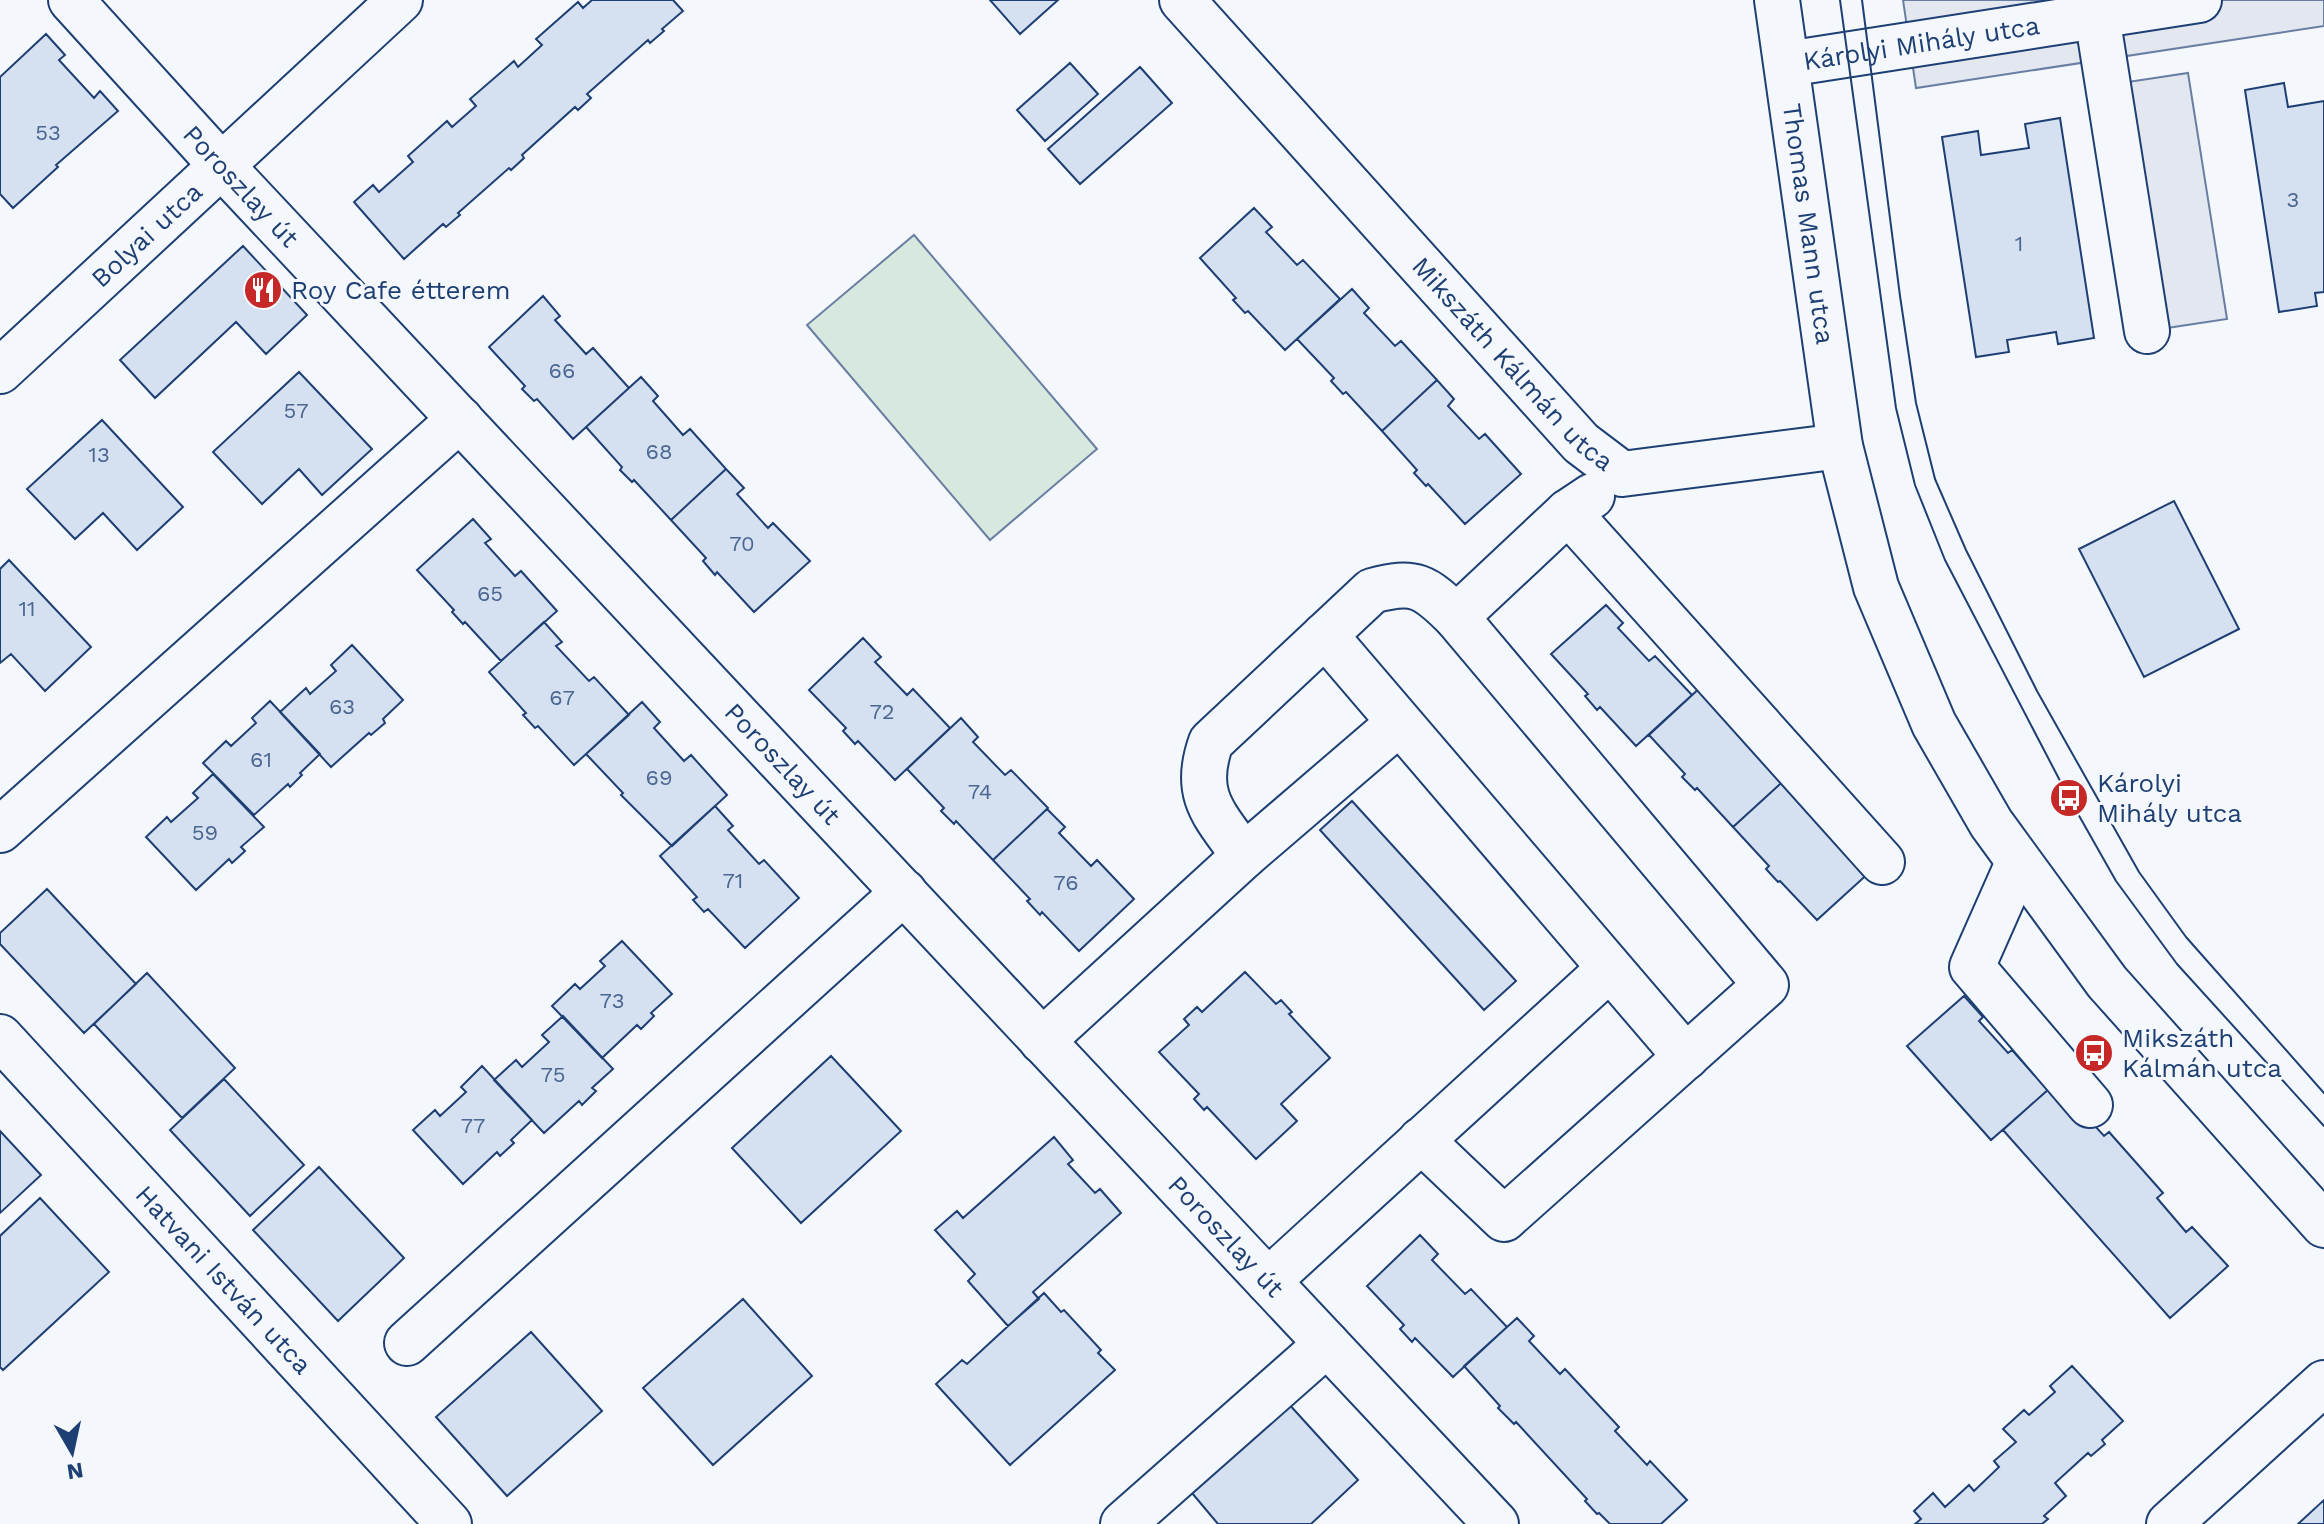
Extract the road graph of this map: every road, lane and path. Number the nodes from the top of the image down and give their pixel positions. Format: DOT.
graph roads {
  1 [pos="71,0"];
  2 [pos="400,0"];
  3 [pos="1182,0"];
  4 [pos="1777,0"];
  5 [pos="2199,0"];
  6 [pos="2097,16"];
  7 [pos="1787,64"];
  8 [pos="220,164"];
  9 [pos="2147,331"];
  10 [pos="0,371"];
  11 [pos="460,419"];
  12 [pos="1840,446"];
  13 [pos="1622,474"];
  14 [pos="1568,512"];
  15 [pos="1456,617"];
  16 [pos="1325,635"];
  17 [pos="1399,723"];
  18 [pos="0,830"];
  19 [pos="1244,856"];
  20 [pos="1882,862"];
  21 [pos="2018,863"];
  22 [pos="904,892"];
  23 [pos="1609,969"];
  24 [pos="0,1037"];
  25 [pos="1042,1041"];
  26 [pos="1686,1057"];
  27 [pos="2090,1105"];
  28 [pos="1421,1140"];
  29 [pos="2324,1225"];
  30 [pos="1268,1281"];
  31 [pos="407,1343"];
  32 [pos="1327,1344"];
  33 [pos="2324,1383"];
  34 [pos="449,1524"];
  35 [pos="1123,1524"];
  36 [pos="1496,1524"];
  37 [pos="2169,1524"];
  1 -- 8 [label="street, Poroszlay út"];
  2 -- 8 [label="street, Bolyai utca"];
  3 -- 13 [label="street, Mikszáth Kálmán utca"];
  4 -- 7 [label="street, Thomas Mann utca"];
  5 -- 6 [label="street, Károlyi Mihály utca"];
  6 -- 7 [label="street, Károlyi Mihály utca"];
  6 -- 9 [label="street"];
  7 -- 12 [label="street, Thomas Mann utca"];
  8 -- 10 [label="street, Bolyai utca"];
  8 -- 11 [label="street, Poroszlay út"];
  11 -- 18 [label="street"];
  11 -- 22 [label="street, Poroszlay út"];
  12 -- 13 [label="street, Mikszáth Kálmán utca"];
  12 -- 21 [label="street"];
  13 -- 14 [label="street"];
  14 -- 15 [label="street"];
  14 -- 20 [label="street"];
  15 -- 16 [label="street"];
  15 -- 26 [label="street"];
  16 -- 17 [label="street"];
  16 -- 19 [label="street"];
  17 -- 19 [label="street"];
  17 -- 23 [label="street"];
  19 -- 25 [label="street"];
  21 -- 27 [label="street"];
  21 -- 29 [label="street"];
  22 -- 25 [label="street, Poroszlay út"];
  22 -- 31 [label="street"];
  23 -- 26 [label="street"];
  23 -- 28 [label="street"];
  24 -- 34 [label="street, Hatvani István utca"];
  25 -- 30 [label="street, Poroszlay út"];
  26 -- 28 [label="street"];
  28 -- 30 [label="street"];
  30 -- 32 [label="street, Poroszlay út"];
  32 -- 35 [label="street"];
  32 -- 36 [label="street, Poroszlay út"];
  33 -- 37 [label="street"];
}
